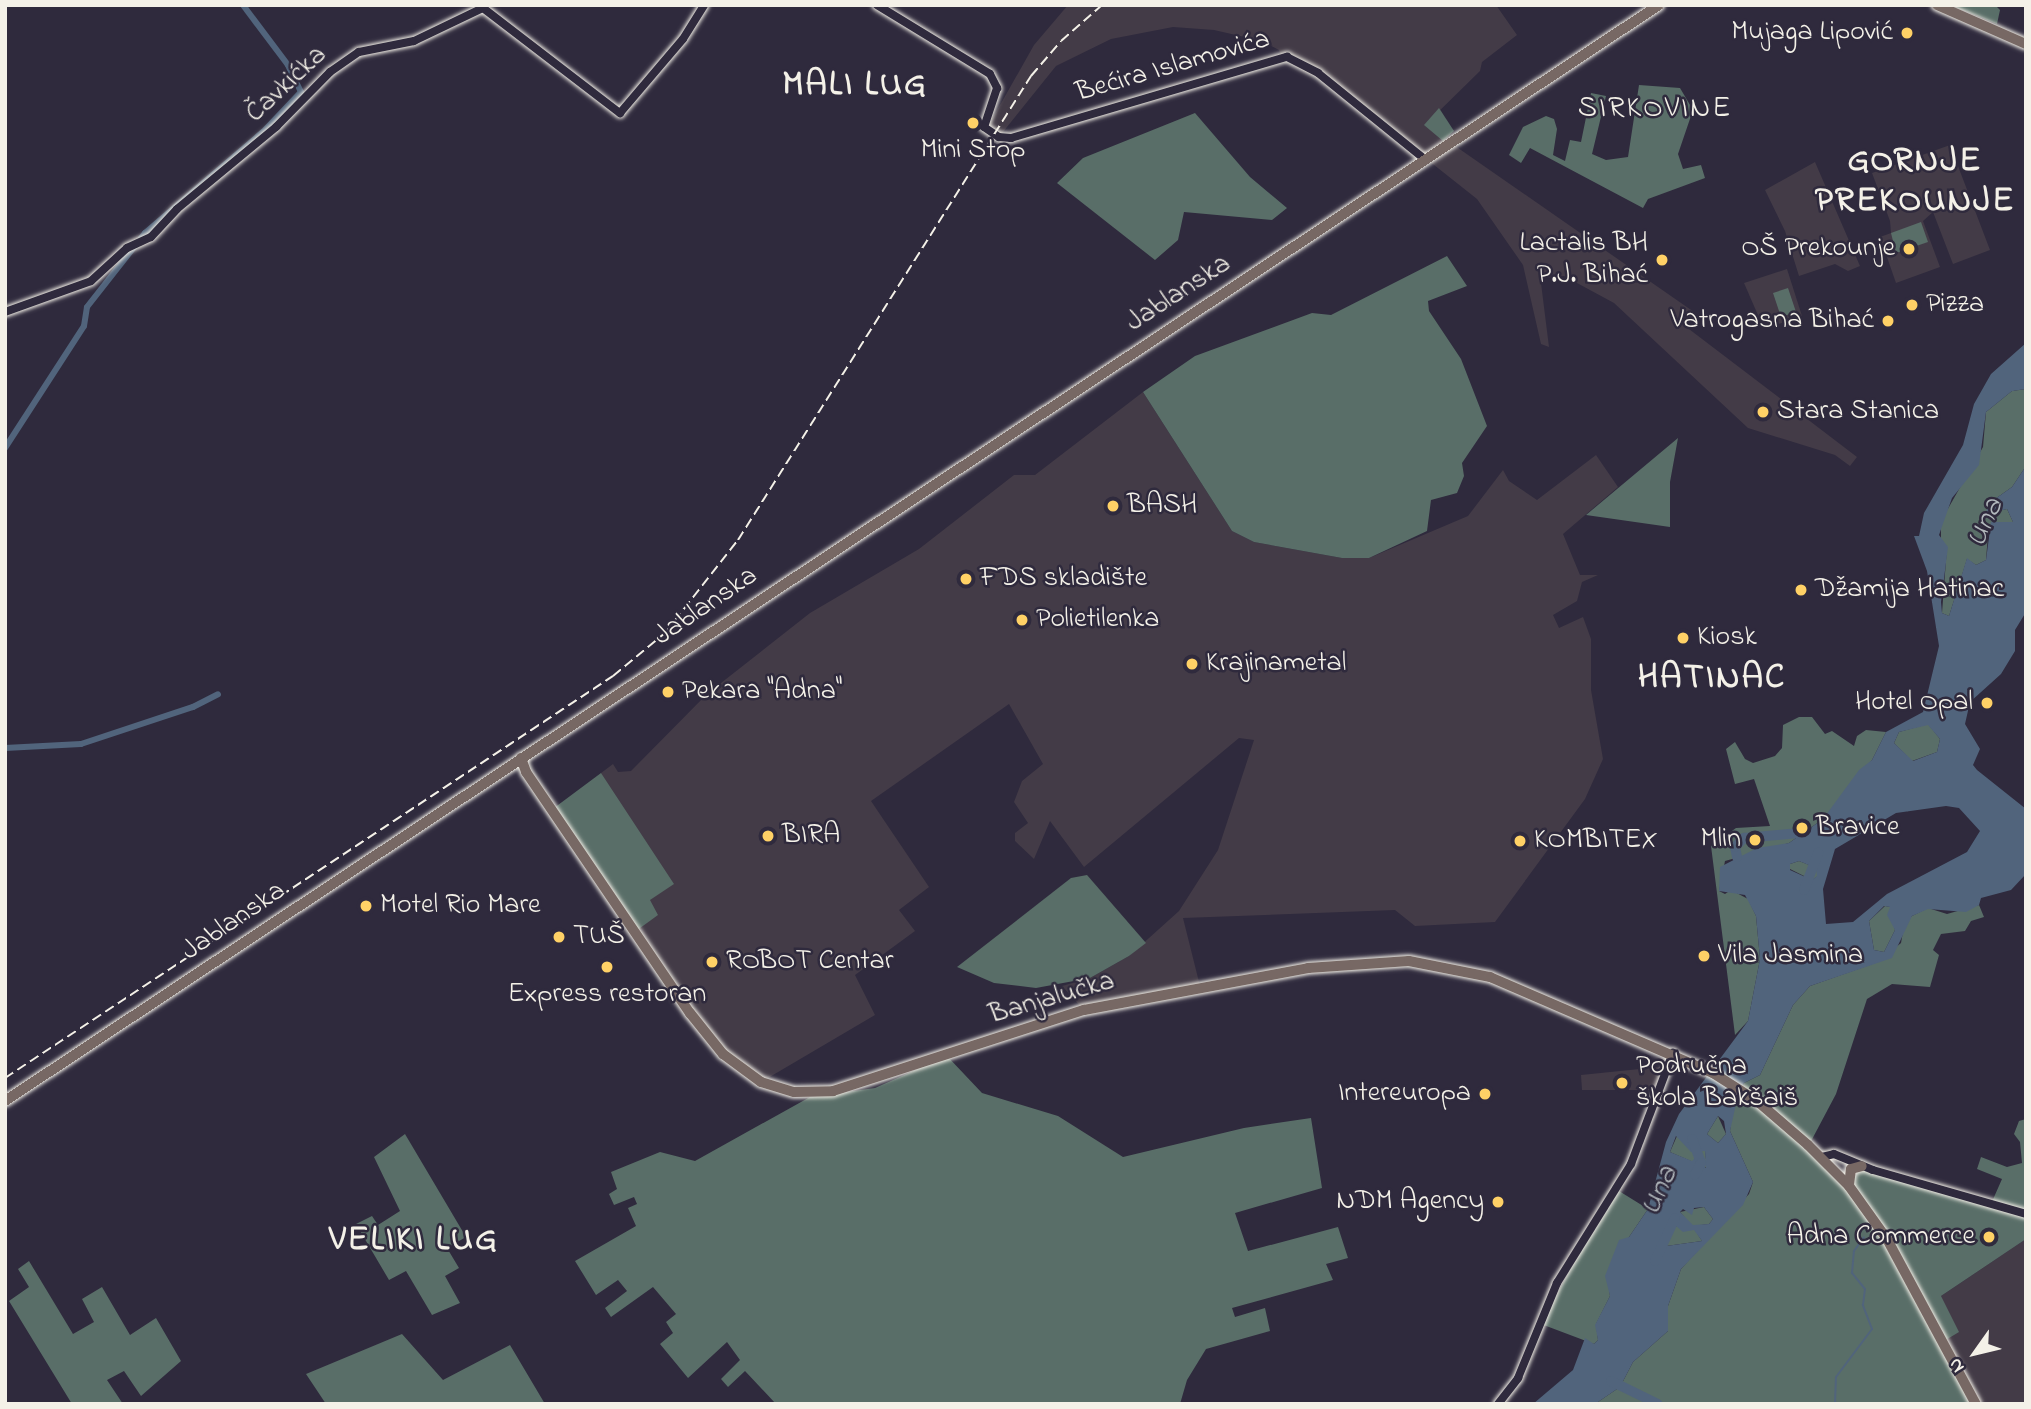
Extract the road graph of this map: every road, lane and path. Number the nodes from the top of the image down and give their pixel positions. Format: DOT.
graph roads {
  1 [pos="704,5"];
  2 [pos="877,5"];
  3 [pos="1659,5"];
  4 [pos="1937,5"];
  5 [pos="2026,44"];
  6 [pos="1430,157"];
  7 [pos="5,312"];
  8 [pos="523,757"];
  9 [pos="496,774"];
  10 [pos="530,776"];
  11 [pos="546,796"];
  12 [pos="1674,1054"];
  13 [pos="5,1101"];
  14 [pos="1826,1161"];
  15 [pos="1862,1166"];
  16 [pos="1849,1186"];
  17 [pos="2026,1214"];
  18 [pos="1498,1404"];
  19 [pos="1976,1404"];
  1 -- 7 [label="street, Čavkićka"];
  2 -- 6 [label="street, Bećira Islamovića"];
  3 -- 6 [label="main road, Jablanska"];
  4 -- 5 [label="main road"];
  6 -- 8 [label="main road, Jablanska"];
  8 -- 9 [label="main road, Jablanska"];
  8 -- 10 [label="main road"];
  8 -- 11 [label="main road"];
  9 -- 10 [label="main road"];
  9 -- 13 [label="main road, Jablanska"];
  10 -- 11 [label="main road"];
  11 -- 12 [label="main road, Banjalučka"];
  12 -- 14 [label="main road, Banjalučka"];
  12 -- 18 [label="street"];
  14 -- 15 [label="street"];
  14 -- 16 [label="main road, Banjalučka"];
  15 -- 16 [label="main road"];
  15 -- 17 [label="street"];
  16 -- 19 [label="main road, Banjalučka"];
}
